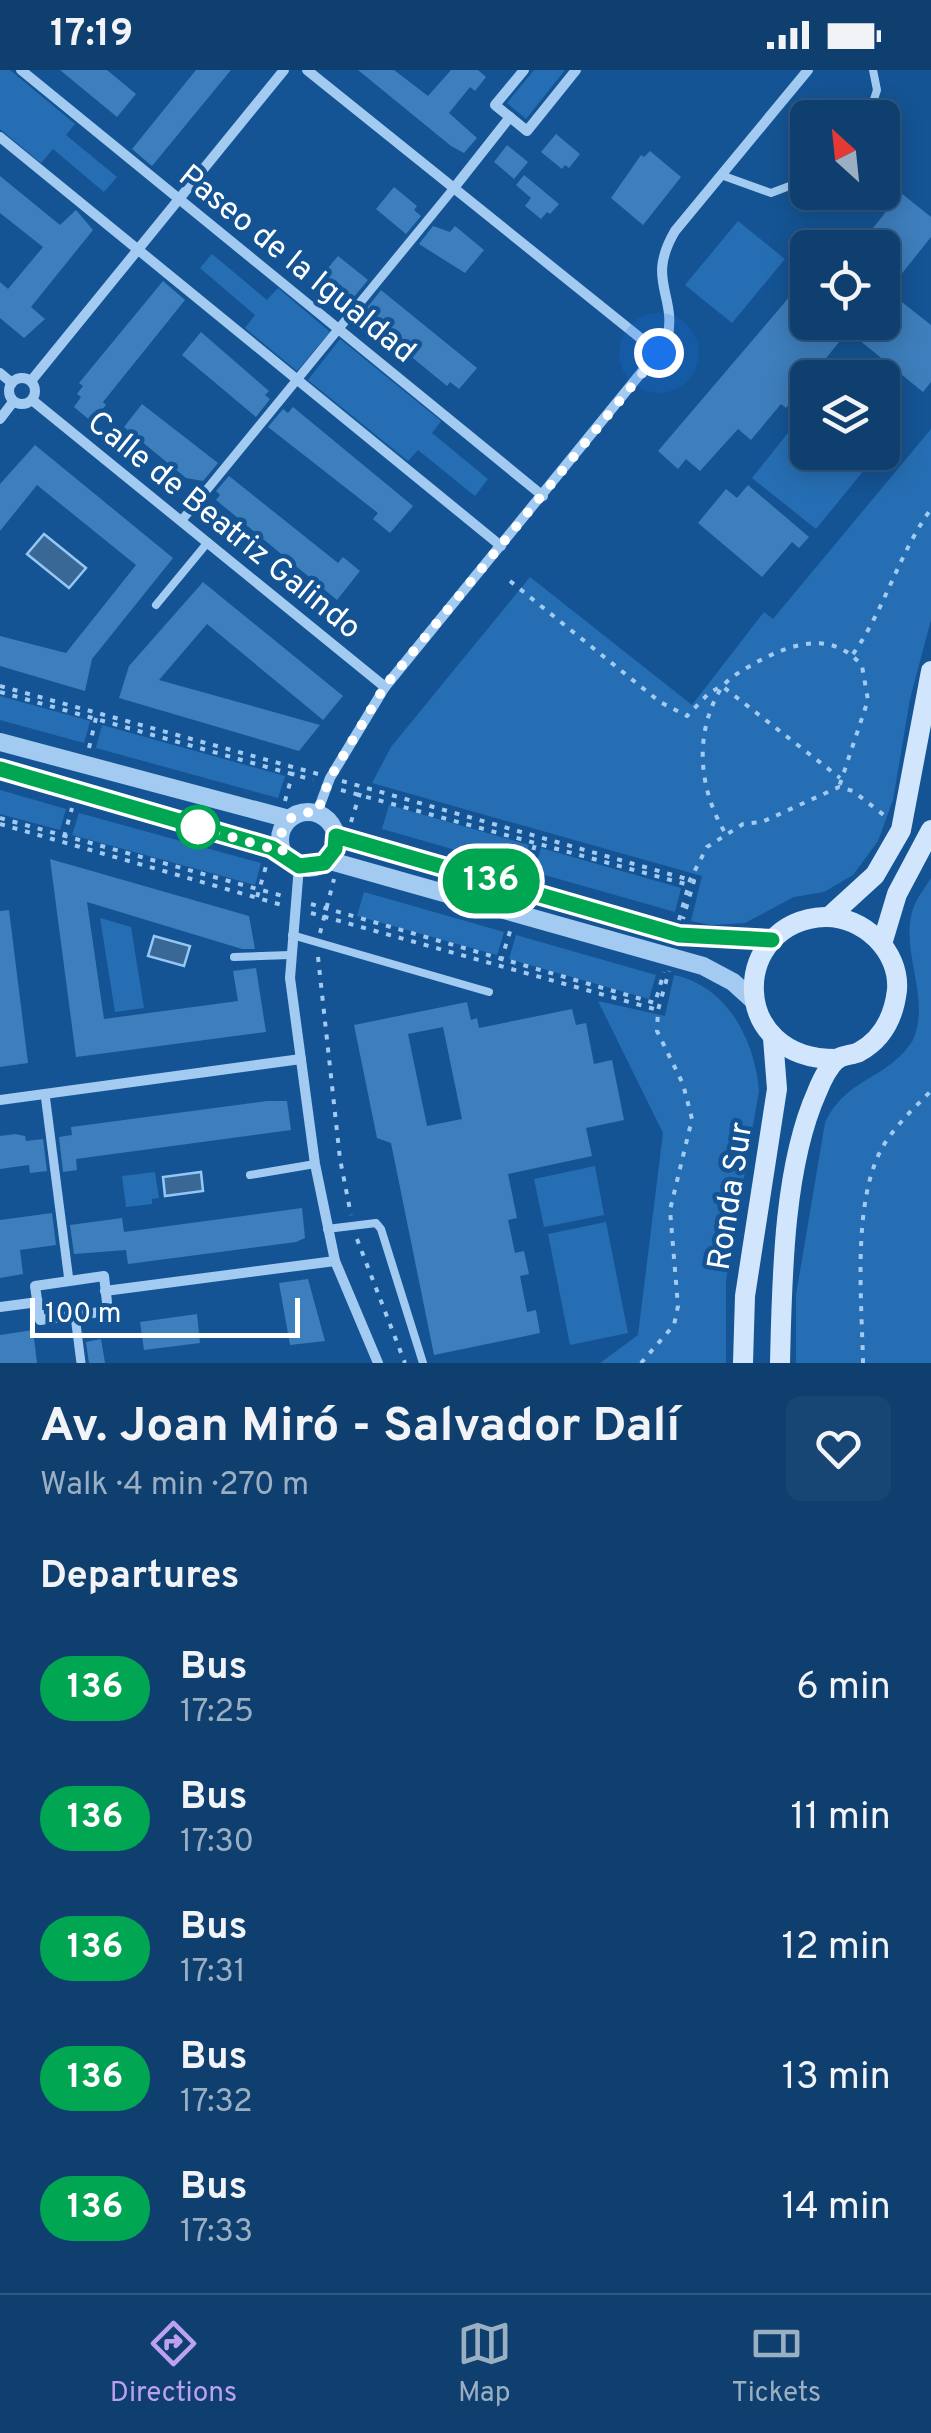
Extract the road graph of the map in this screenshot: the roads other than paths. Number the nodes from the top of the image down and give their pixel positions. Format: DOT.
graph roads {
  1 [pos="21,70"];
  2 [pos="284,70"];
  3 [pos="307,70"];
  4 [pos="524,70"];
  5 [pos="576,70"];
  6 [pos="808,70"];
  7 [pos="874,70"];
  8 [pos="874,100"];
  9 [pos="510,117"];
  10 [pos="0,137"];
  11 [pos="721,175"];
  12 [pos="790,185"];
  13 [pos="454,188"];
  14 [pos="178,199"];
  15 [pos="138,248"];
  16 [pos="340,329"];
  17 [pos="659,353"];
  18 [pos="0,373"];
  19 [pos="298,380"];
  20 [pos="31,381"];
  21 [pos="12,383"];
  22 [pos="32,400"];
  23 [pos="14,402"];
  24 [pos="0,419"];
  25 [pos="543,496"];
  26 [pos="182,520"];
  27 [pos="208,542"];
  28 [pos="502,546"];
  29 [pos="156,605"];
  30 [pos="931,671"];
  31 [pos="385,686"];
  32 [pos="0,742"];
  33 [pos="0,769"];
  34 [pos="317,813"];
  35 [pos="289,819"];
  36 [pos="931,830"];
  37 [pos="336,836"];
  38 [pos="283,852"];
  39 [pos="327,860"];
  40 [pos="299,866"];
  41 [pos="829,917"];
  42 [pos="292,935"];
  43 [pos="772,940"];
  44 [pos="882,944"];
  45 [pos="290,956"];
  46 [pos="234,957"];
  47 [pos="488,992"];
  48 [pos="754,1001"];
  49 [pos="773,1038"];
  50 [pos="838,1059"];
  51 [pos="301,1060"];
  52 [pos="45,1094"];
  53 [pos="0,1100"];
  54 [pos="315,1164"];
  55 [pos="250,1175"];
  56 [pos="327,1229"];
  57 [pos="335,1261"];
  58 [pos="69,1281"];
  59 [pos="105,1291"];
  60 [pos="38,1302"];
  61 [pos="0,1307"];
  62 [pos="74,1316"];
  63 [pos="81,1363"];
  64 [pos="378,1363"];
  65 [pos="423,1363"];
  66 [pos="743,1363"];
  67 [pos="780,1363"];
  1 -- 14 [label="street, Paseo de la Igualdad"];
  2 -- 14 [label="street"];
  3 -- 13 [label="street"];
  4 -- 9 [label="street"];
  5 -- 9 [label="street"];
  6 -- 11 [label="street"];
  7 -- 8 [label="lane"];
  9 -- 13 [label="street"];
  10 -- 15 [label="street"];
  11 -- 12 [label="lane"];
  11 -- 17 [label="street"];
  13 -- 16 [label="street"];
  13 -- 17 [label="street"];
  14 -- 15 [label="street"];
  14 -- 16 [label="street, Paseo de la Igualdad"];
  15 -- 19 [label="street"];
  15 -- 20 [label="street"];
  16 -- 19 [label="street"];
  16 -- 25 [label="street, Paseo de la Igualdad"];
  17 -- 25 [label="street"];
  18 -- 21 [label="street"];
  19 -- 26 [label="street"];
  19 -- 28 [label="street"];
  20 -- 21 [label="street"];
  20 -- 22 [label="street"];
  21 -- 23 [label="street"];
  22 -- 23 [label="street"];
  22 -- 26 [label="street, Calle de Beatriz Galindo"];
  23 -- 24 [label="street"];
  25 -- 28 [label="street"];
  26 -- 27 [label="street, Calle de Beatriz Galindo"];
  27 -- 29 [label="lane"];
  27 -- 31 [label="street, Calle de Beatriz Galindo"];
  28 -- 31 [label="street"];
  30 -- 41 [label="main road"];
  31 -- 34 [label="street"];
  32 -- 35 [label="street"];
  33 -- 38 [label="street"];
  34 -- 35 [label="street"];
  34 -- 37 [label="street"];
  35 -- 38 [label="street"];
  36 -- 44 [label="main road"];
  37 -- 39 [label="street"];
  37 -- 43 [label="street"];
  38 -- 40 [label="street"];
  39 -- 40 [label="street"];
  39 -- 48 [label="street"];
  40 -- 42 [label="street"];
  41 -- 43 [label="main road"];
  41 -- 44 [label="main road"];
  42 -- 45 [label="street"];
  42 -- 47 [label="lane"];
  43 -- 48 [label="main road"];
  44 -- 50 [label="main road, Ronda Sur"];
  45 -- 46 [label="lane"];
  45 -- 51 [label="street"];
  48 -- 49 [label="main road, Ronda Sur"];
  49 -- 50 [label="main road"];
  49 -- 66 [label="main road, Ronda Sur"];
  50 -- 67 [label="main road, Ronda Sur"];
  51 -- 52 [label="street"];
  51 -- 54 [label="street"];
  52 -- 53 [label="street"];
  52 -- 58 [label="street"];
  54 -- 55 [label="lane"];
  54 -- 56 [label="street"];
  56 -- 57 [label="street"];
  56 -- 65 [label="lane"];
  57 -- 59 [label="street"];
  57 -- 64 [label="street"];
  58 -- 59 [label="street"];
  58 -- 60 [label="street"];
  59 -- 62 [label="street"];
  60 -- 61 [label="street"];
  60 -- 62 [label="street"];
  62 -- 63 [label="street"];
}
